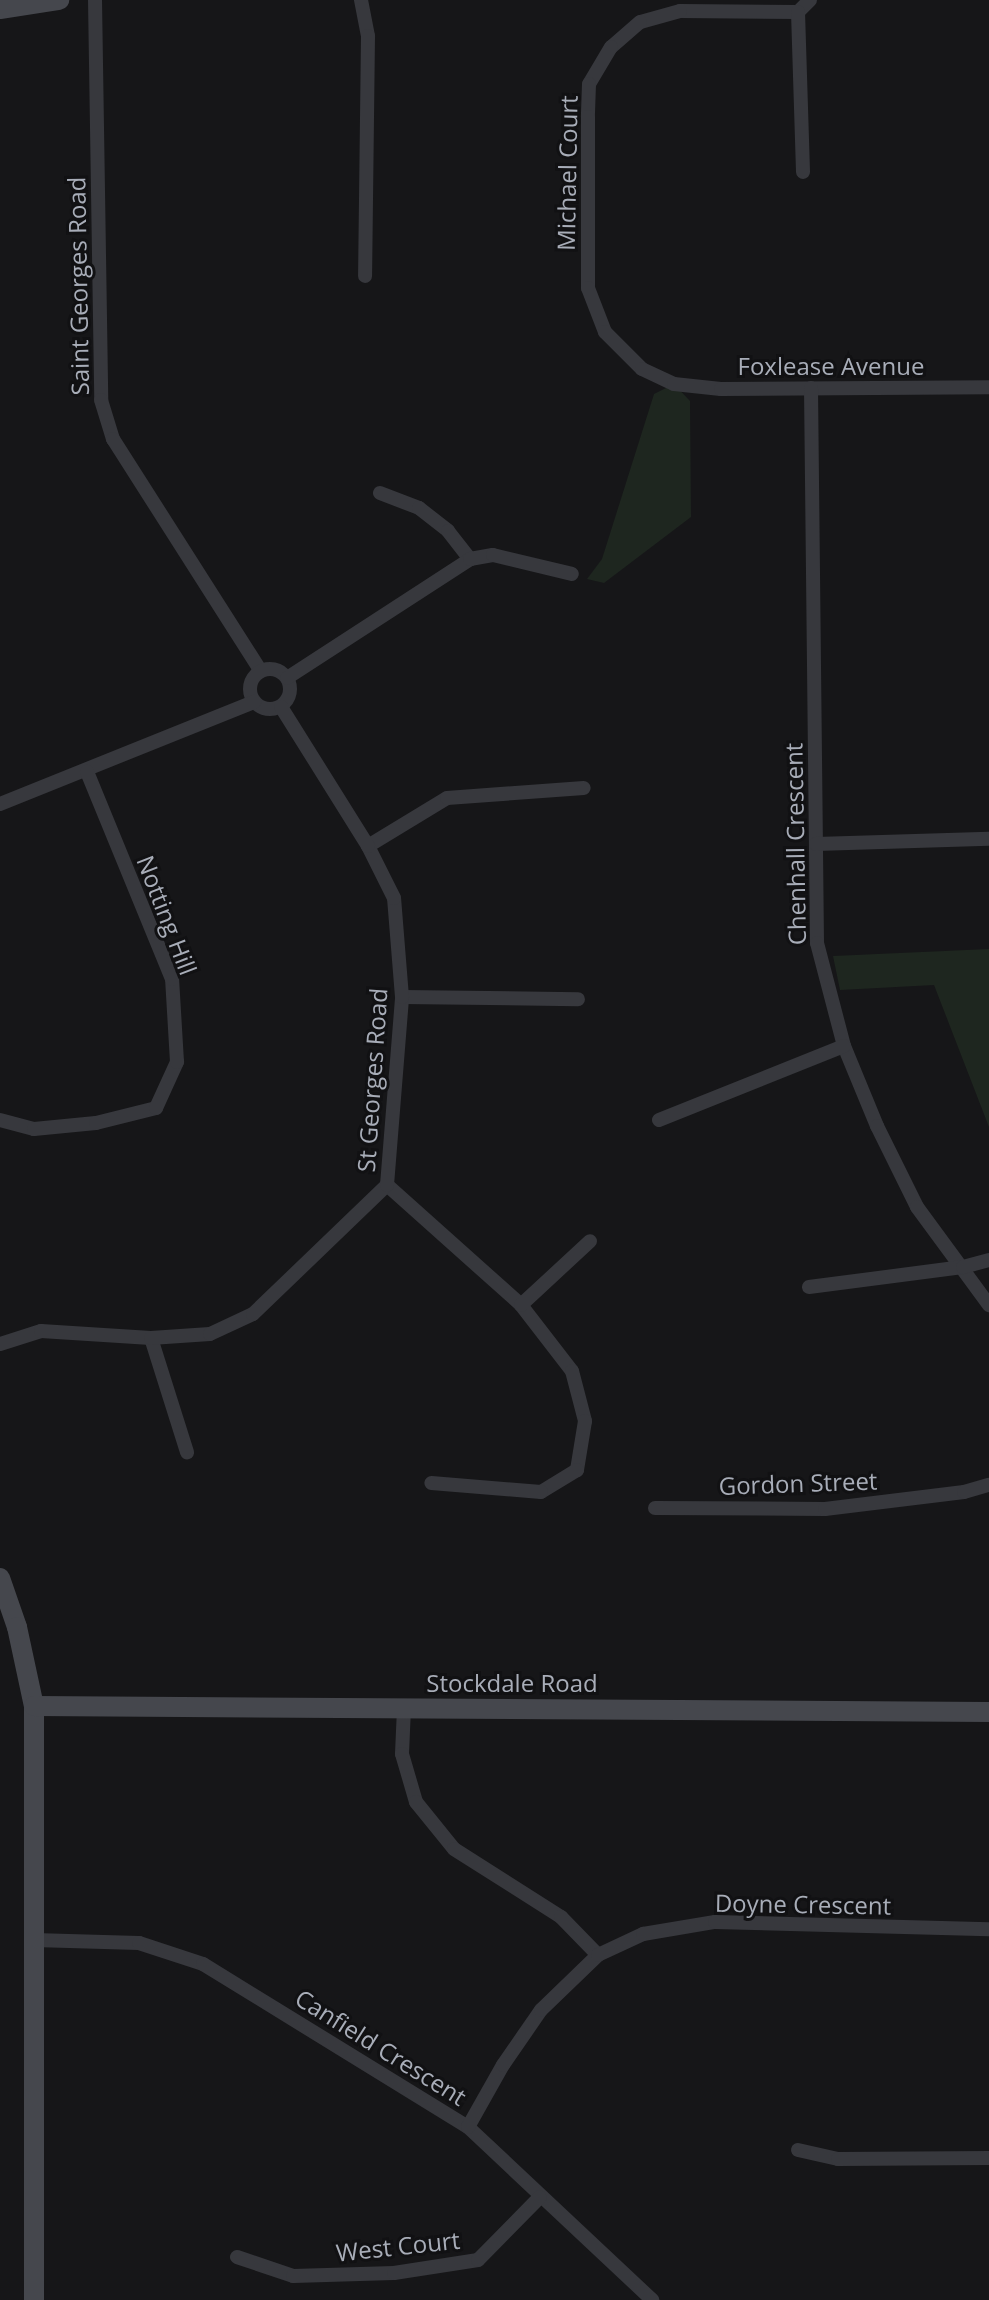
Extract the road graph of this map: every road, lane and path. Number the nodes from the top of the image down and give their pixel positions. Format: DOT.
graph roads {
  1 [pos="59,0"];
  2 [pos="95,0"];
  3 [pos="361,0"];
  4 [pos="810,0"];
  5 [pos="0,9"];
  6 [pos="798,12"];
  7 [pos="803,172"];
  8 [pos="365,276"];
  9 [pos="674,384"];
  10 [pos="989,387"];
  11 [pos="811,388"];
  12 [pos="380,493"];
  13 [pos="470,559"];
  14 [pos="572,574"];
  15 [pos="261,671"];
  16 [pos="287,678"];
  17 [pos="254,702"];
  18 [pos="281,707"];
  19 [pos="87,772"];
  20 [pos="584,788"];
  21 [pos="0,804"];
  22 [pos="989,839"];
  23 [pos="816,844"];
  24 [pos="368,846"];
  25 [pos="402,997"];
  26 [pos="578,999"];
  27 [pos="844,1046"];
  28 [pos="0,1120"];
  29 [pos="659,1120"];
  30 [pos="387,1185"];
  31 [pos="590,1241"];
  32 [pos="989,1260"];
  33 [pos="963,1267"];
  34 [pos="809,1287"];
  35 [pos="521,1305"];
  36 [pos="989,1305"];
  37 [pos="151,1338"];
  38 [pos="0,1344"];
  39 [pos="187,1452"];
  40 [pos="431,1483"];
  41 [pos="989,1485"];
  42 [pos="655,1508"];
  43 [pos="0,1578"];
  44 [pos="34,1706"];
  45 [pos="404,1708"];
  46 [pos="989,1712"];
  47 [pos="989,1929"];
  48 [pos="34,1940"];
  49 [pos="598,1955"];
  50 [pos="468,2127"];
  51 [pos="798,2150"];
  52 [pos="989,2158"];
  53 [pos="540,2197"];
  54 [pos="237,2257"];
  55 [pos="34,2300"];
  56 [pos="652,2300"];
  1 -- 5 [label="street"];
  2 -- 15 [label="street, Saint Georges Road"];
  3 -- 8 [label="street"];
  4 -- 6 [label="street"];
  6 -- 7 [label="street"];
  6 -- 9 [label="street, Michael Court"];
  9 -- 11 [label="street, Foxlease Avenue"];
  10 -- 11 [label="street, Foxlease Avenue"];
  11 -- 23 [label="street, Chenhall Crescent"];
  12 -- 13 [label="street"];
  13 -- 14 [label="street"];
  13 -- 16 [label="street"];
  15 -- 16 [label="street"];
  15 -- 17 [label="street"];
  16 -- 18 [label="street"];
  17 -- 18 [label="street"];
  17 -- 19 [label="street"];
  18 -- 24 [label="street, St Georges Road"];
  19 -- 21 [label="street"];
  19 -- 28 [label="street, Notting Hill"];
  20 -- 24 [label="street"];
  22 -- 23 [label="street"];
  23 -- 27 [label="street, Chenhall Crescent"];
  24 -- 25 [label="street, St Georges Road"];
  25 -- 26 [label="street"];
  25 -- 30 [label="street, St Georges Road"];
  27 -- 29 [label="street"];
  27 -- 33 [label="street, Chenhall Crescent"];
  30 -- 35 [label="street"];
  30 -- 37 [label="street, St Georges Road"];
  31 -- 35 [label="street"];
  32 -- 33 [label="street"];
  33 -- 34 [label="street"];
  33 -- 36 [label="street, Chenhall Crescent"];
  35 -- 40 [label="street"];
  37 -- 38 [label="street, St Georges Road"];
  37 -- 39 [label="street"];
  41 -- 42 [label="street, Gordon Street"];
  43 -- 44 [label="street"];
  44 -- 45 [label="street, Stockdale Road"];
  44 -- 48 [label="street"];
  45 -- 46 [label="street, Stockdale Road"];
  45 -- 49 [label="street"];
  47 -- 49 [label="street, Doyne Crescent"];
  48 -- 50 [label="street, Canfield Crescent"];
  48 -- 55 [label="street"];
  49 -- 50 [label="street, Doyne Crescent"];
  50 -- 53 [label="street, Canfield Crescent"];
  51 -- 52 [label="street"];
  53 -- 54 [label="street, West Court"];
  53 -- 56 [label="street, Canfield Crescent"];
}
